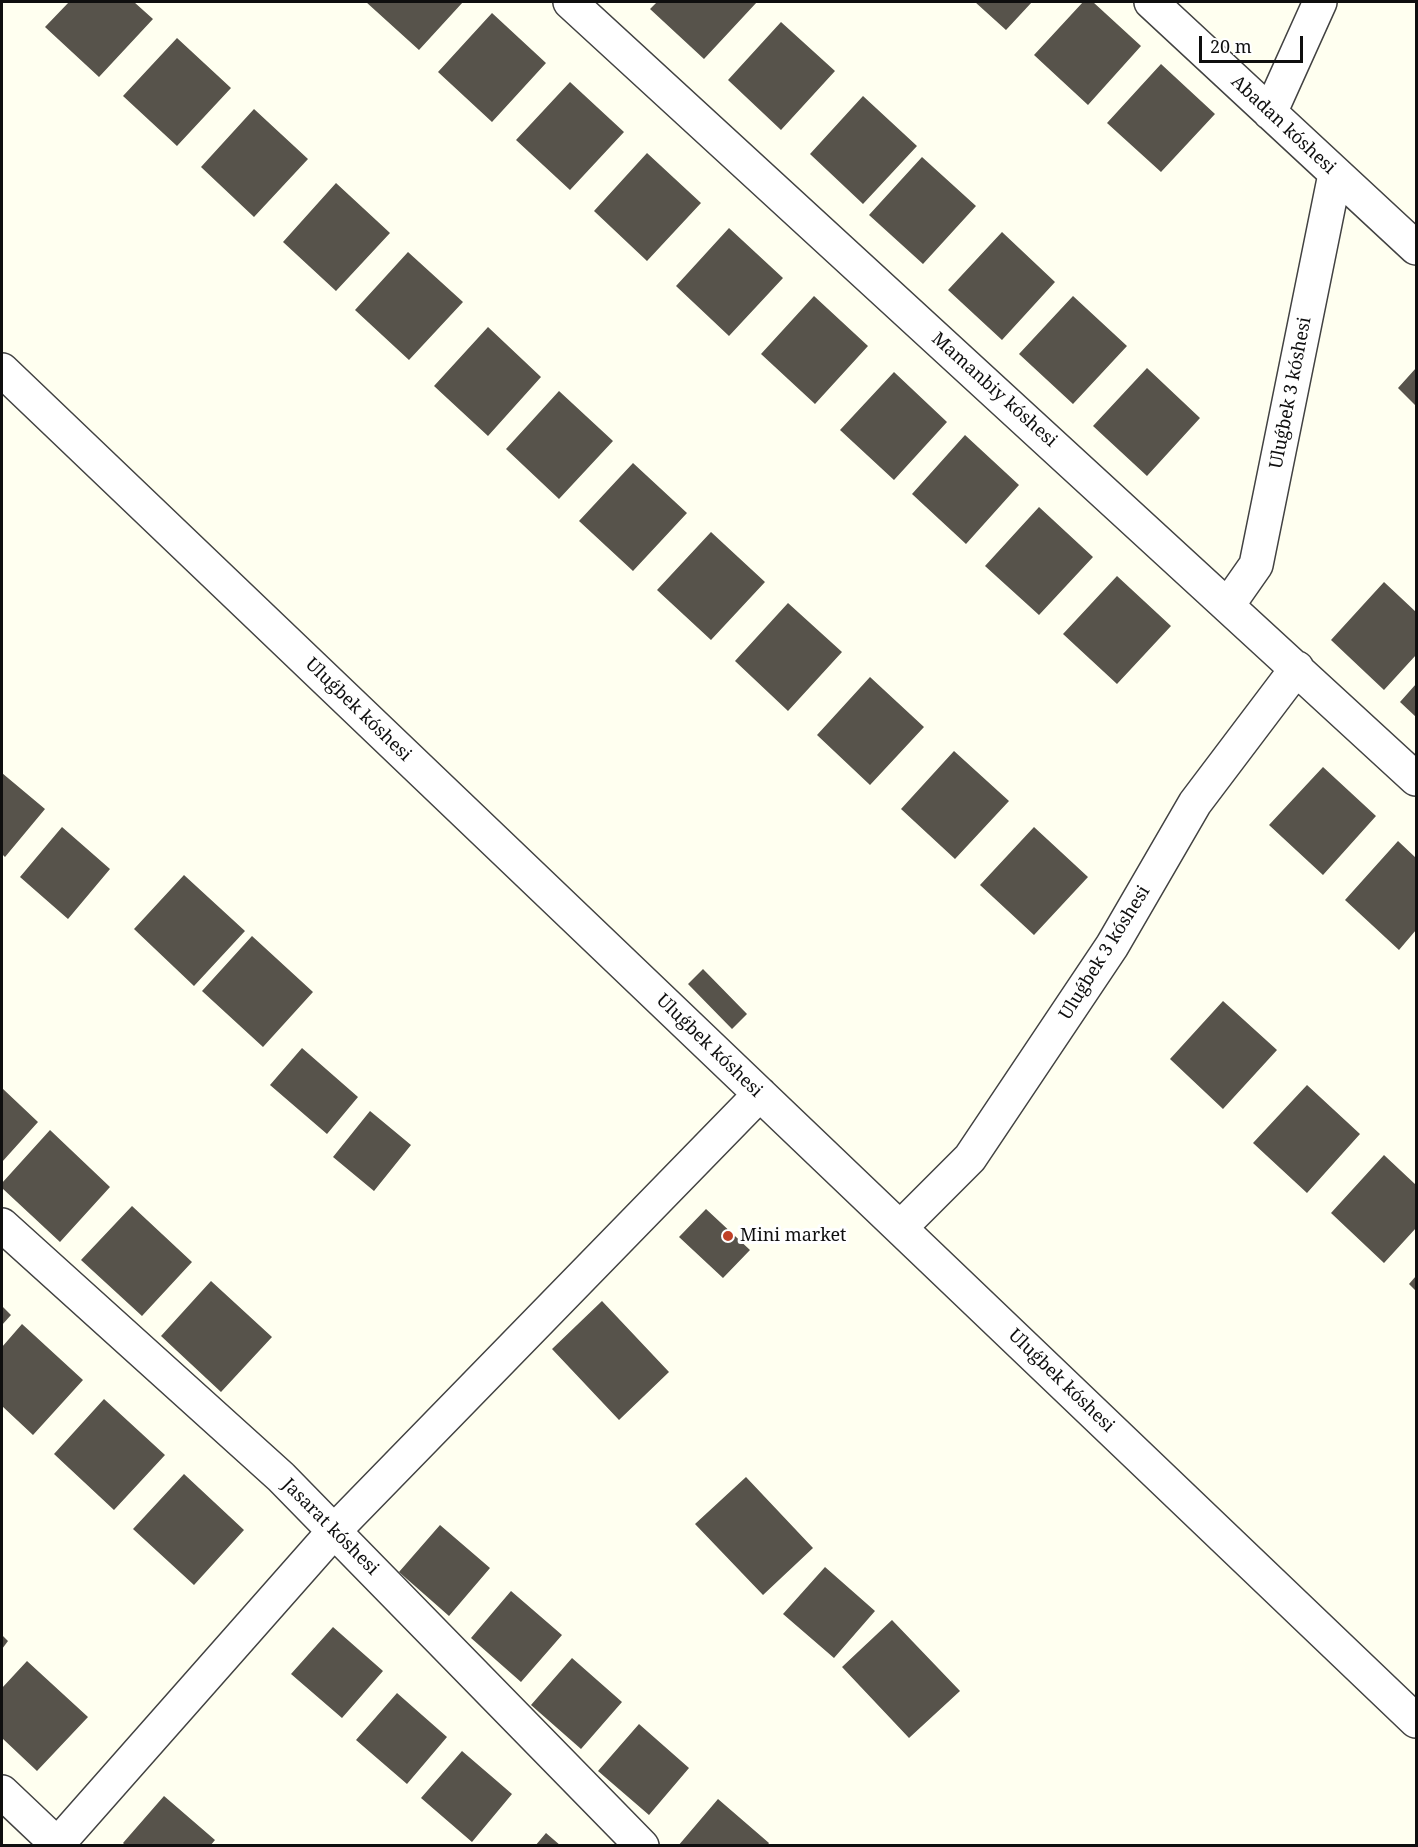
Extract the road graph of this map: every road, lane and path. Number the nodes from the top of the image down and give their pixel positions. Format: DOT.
graph roads {
  1 [pos="570,2"];
  2 [pos="1150,2"];
  3 [pos="1320,2"];
  4 [pos="1270,113"];
  5 [pos="1335,174"];
  6 [pos="1416,248"];
  7 [pos="2,370"];
  8 [pos="1228,605"];
  9 [pos="1297,668"];
  10 [pos="1416,779"];
  11 [pos="760,1094"];
  12 [pos="2,1225"];
  13 [pos="900,1228"];
  14 [pos="334,1530"];
  15 [pos="1416,1721"];
  16 [pos="2,1792"];
  17 [pos="57,1845"];
  18 [pos="642,1845"];
  1 -- 8 [label="street, Mamanbiy kóshesi"];
  2 -- 4 [label="street, Abadan kóshesi"];
  3 -- 4 [label="street"];
  4 -- 5 [label="street, Abadan kóshesi"];
  5 -- 6 [label="street, Abadan kóshesi"];
  5 -- 8 [label="street, Uluǵbek 3 kóshesi"];
  7 -- 11 [label="street, Uluǵbek kóshesi"];
  8 -- 9 [label="street, Mamanbiy kóshesi"];
  9 -- 10 [label="street, Mamanbiy kóshesi"];
  9 -- 13 [label="street, Uluǵbek 3 kóshesi"];
  11 -- 13 [label="street, Uluǵbek kóshesi"];
  11 -- 14 [label="street"];
  12 -- 14 [label="street, Jasarat kóshesi"];
  13 -- 15 [label="street, Uluǵbek kóshesi"];
  14 -- 17 [label="street"];
  14 -- 18 [label="street, Jasarat kóshesi"];
  16 -- 17 [label="street"];
}
